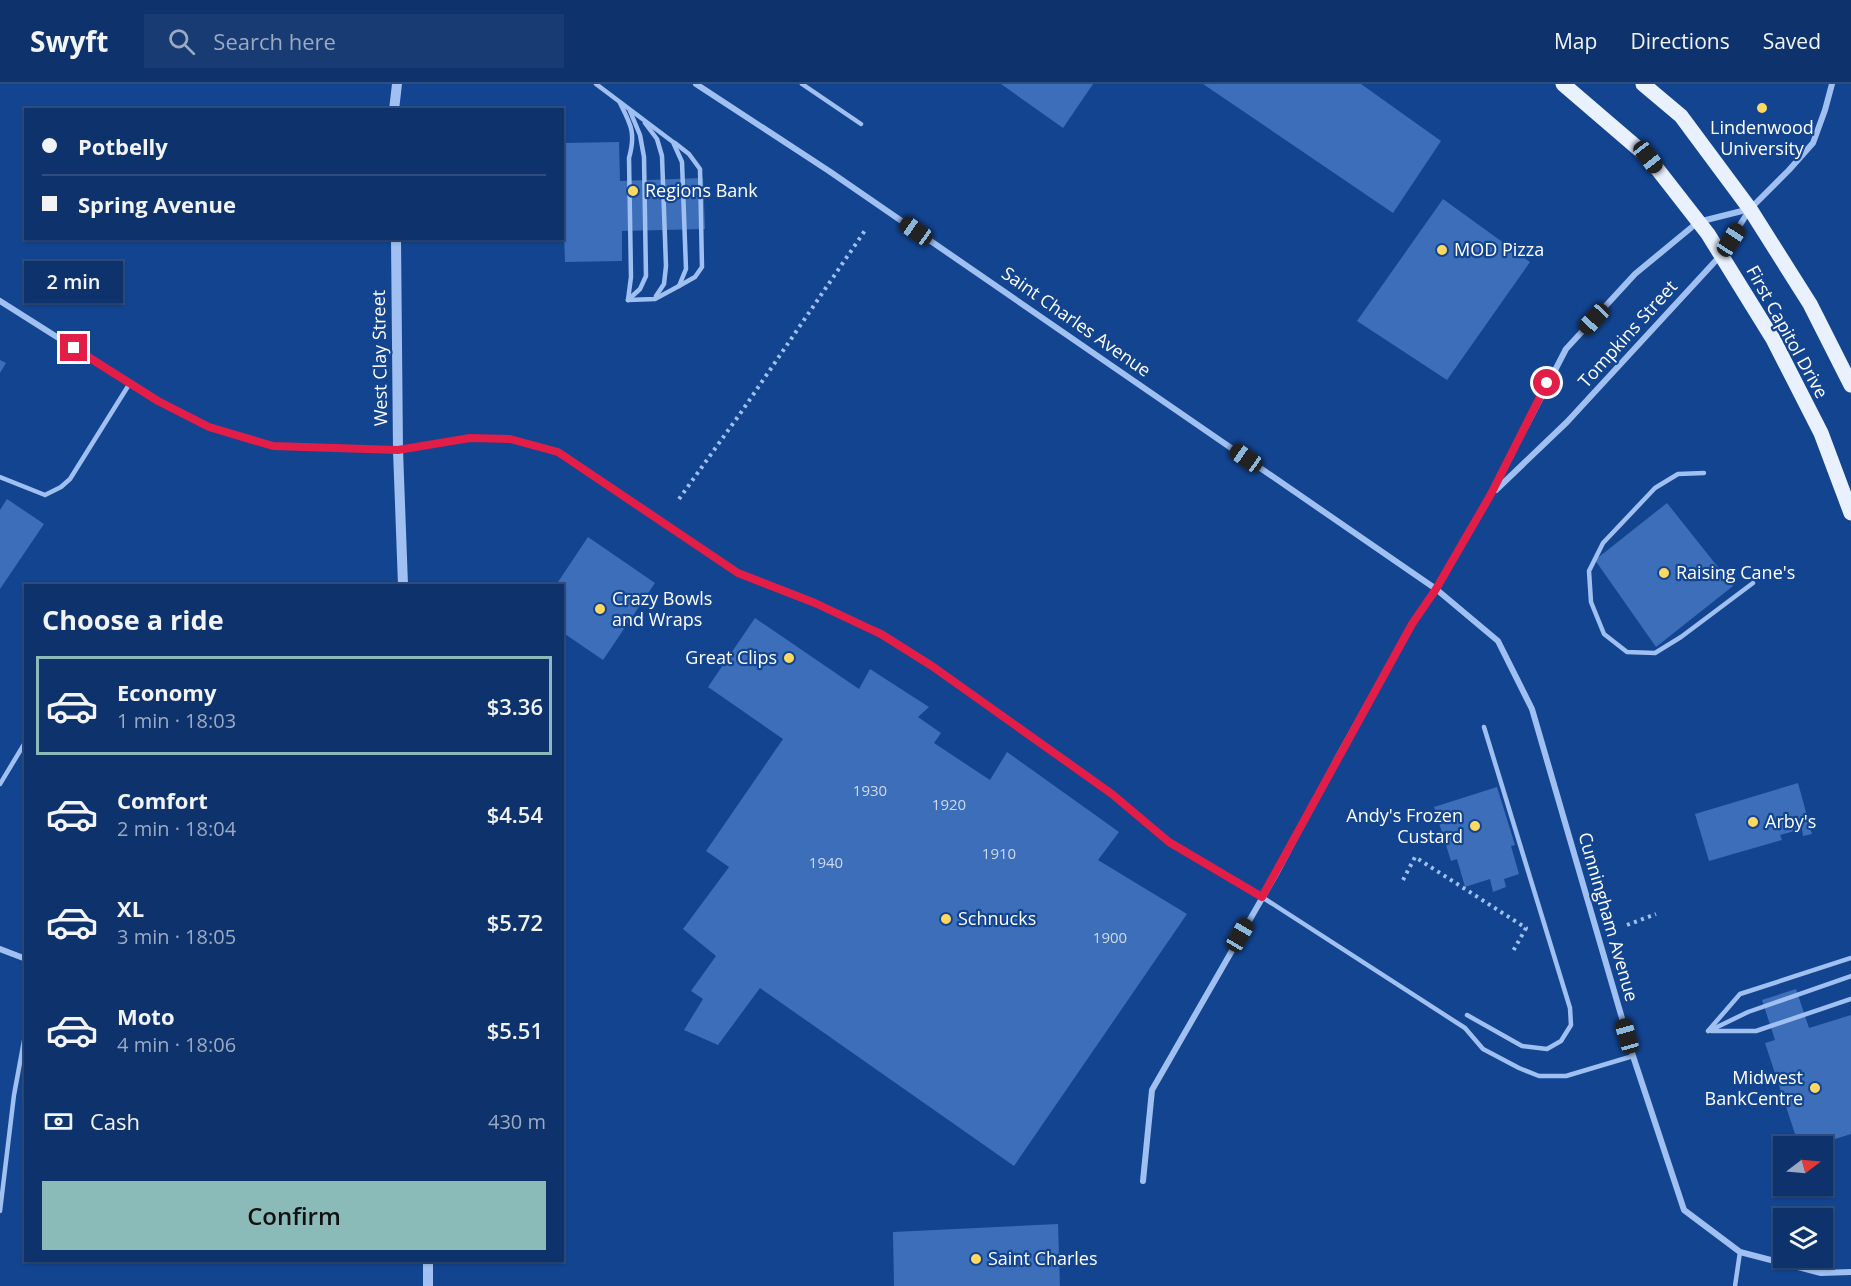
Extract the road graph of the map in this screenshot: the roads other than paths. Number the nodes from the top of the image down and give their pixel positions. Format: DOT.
graph roads {
  1 [pos="397,84"];
  2 [pos="596,84"];
  3 [pos="696,84"];
  4 [pos="802,84"];
  5 [pos="1563,84"];
  6 [pos="1643,84"];
  7 [pos="1832,84"];
  8 [pos="618,101"];
  9 [pos="394,108"];
  10 [pos="630,109"];
  11 [pos="641,118"];
  12 [pos="861,124"];
  13 [pos="673,142"];
  14 [pos="1750,209"];
  15 [pos="1698,222"];
  16 [pos="396,240"];
  17 [pos="1721,255"];
  18 [pos="679,286"];
  19 [pos="655,299"];
  20 [pos="628,300"];
  21 [pos="0,302"];
  22 [pos="130,383"];
  23 [pos="1851,385"];
  24 [pos="398,450"];
  25 [pos="1704,473"];
  26 [pos="0,477"];
  27 [pos="1491,494"];
  28 [pos="1851,513"];
  29 [pos="1753,583"];
  30 [pos="403,584"];
  31 [pos="1436,589"];
  32 [pos="1484,727"];
  33 [pos="24,744"];
  34 [pos="0,784"];
  35 [pos="1262,897"];
  36 [pos="0,949"];
  37 [pos="24,958"];
  38 [pos="1851,958"];
  39 [pos="1851,976"];
  40 [pos="1851,999"];
  41 [pos="1467,1015"];
  42 [pos="1708,1032"];
  43 [pos="24,1041"];
  44 [pos="1633,1056"];
  45 [pos="1143,1181"];
  46 [pos="0,1210"];
  47 [pos="1740,1252"];
  48 [pos="428,1262"];
  49 [pos="1851,1272"];
  50 [pos="428,1286"];
  51 [pos="1735,1286"];
  1 -- 9 [label="street"];
  2 -- 8 [label="lane"];
  3 -- 31 [label="street, Saint Charles Avenue"];
  4 -- 12 [label="lane"];
  5 -- 15 [label="main road, First Capitol Drive"];
  6 -- 14 [label="main road, First Capitol Drive"];
  7 -- 14 [label="street, Tompkins Street"];
  8 -- 10 [label="lane"];
  8 -- 20 [label="lane"];
  10 -- 11 [label="lane"];
  10 -- 20 [label="lane"];
  11 -- 13 [label="lane"];
  11 -- 19 [label="lane"];
  13 -- 18 [label="lane"];
  13 -- 18 [label="lane"];
  14 -- 15 [label="street, Tompkins Street"];
  14 -- 17 [label="street, Tompkins Street"];
  14 -- 23 [label="main road, First Capitol Drive"];
  15 -- 17 [label="main road, First Capitol Drive"];
  15 -- 27 [label="street, Tompkins Street"];
  16 -- 24 [label="street, West Clay Street"];
  17 -- 27 [label="street, Tompkins Street"];
  17 -- 28 [label="main road, First Capitol Drive"];
  18 -- 19 [label="lane"];
  19 -- 20 [label="lane"];
  21 -- 22 [label="street"];
  22 -- 24 [label="street"];
  22 -- 26 [label="lane"];
  24 -- 30 [label="street, West Clay Street"];
  24 -- 35 [label="lane"];
  25 -- 29 [label="lane"];
  27 -- 31 [label="street, Tompkins Street"];
  31 -- 35 [label="street, Tompkins Street"];
  31 -- 44 [label="street, Cunningham Avenue"];
  32 -- 41 [label="lane"];
  33 -- 34 [label="lane"];
  35 -- 44 [label="lane"];
  35 -- 45 [label="street, Tompkins Street"];
  36 -- 37 [label="street"];
  38 -- 42 [label="lane"];
  39 -- 42 [label="lane"];
  40 -- 42 [label="lane"];
  43 -- 46 [label="lane"];
  44 -- 47 [label="street, Cunningham Avenue"];
  47 -- 49 [label="street, Cunningham Avenue"];
  47 -- 51 [label="lane"];
  48 -- 50 [label="street"];
}
